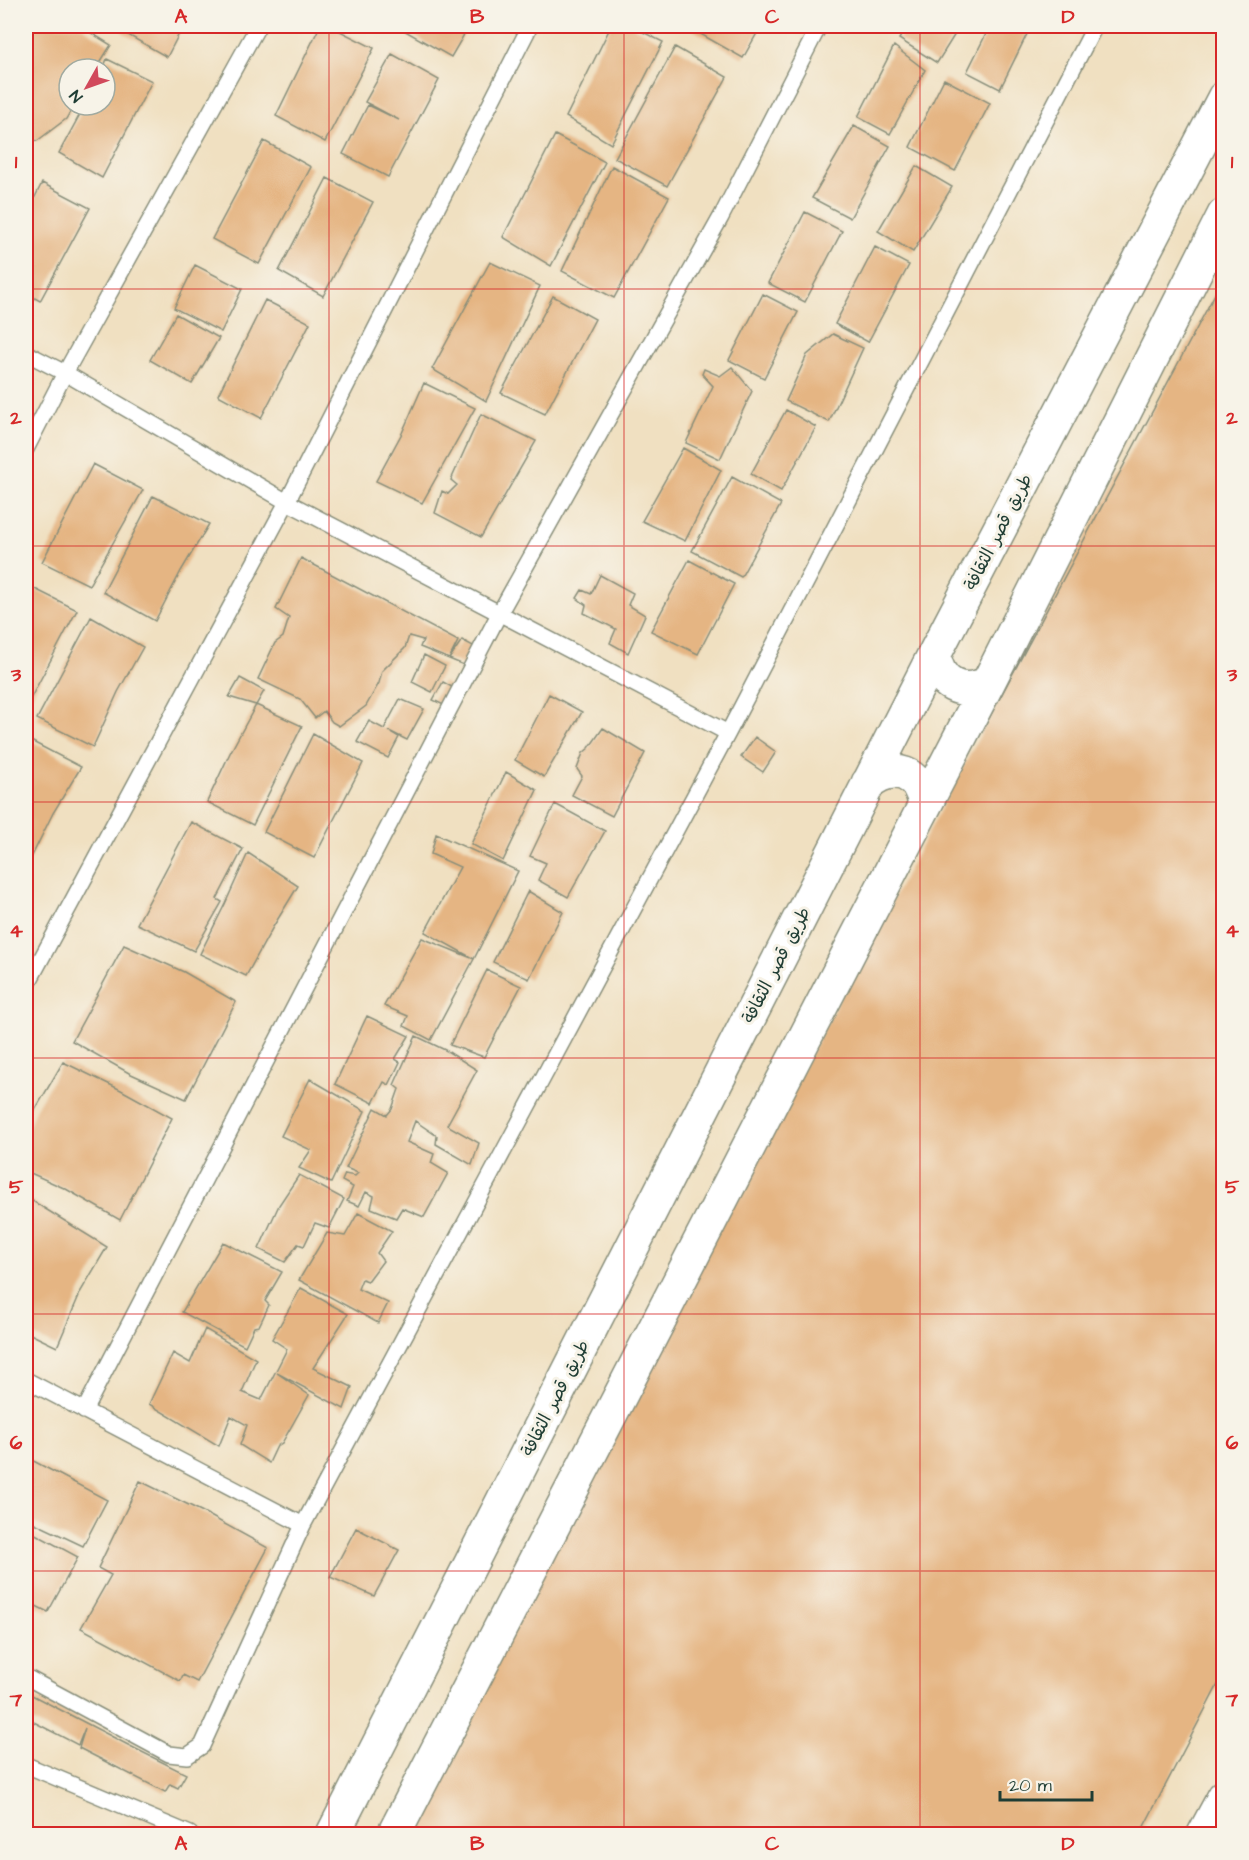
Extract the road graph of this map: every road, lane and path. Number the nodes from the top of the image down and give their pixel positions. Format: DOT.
graph roads {
  1 [pos="258,26"];
  2 [pos="530,26"];
  3 [pos="819,26"];
  4 [pos="1095,26"];
  5 [pos="1224,98"];
  6 [pos="1224,215"];
  7 [pos="26,353"];
  8 [pos="65,373"];
  9 [pos="26,449"];
  10 [pos="287,502"];
  11 [pos="499,614"];
  12 [pos="934,656"];
  13 [pos="988,683"];
  14 [pos="728,733"];
  15 [pos="868,783"];
  16 [pos="925,805"];
  17 [pos="26,987"];
  18 [pos="26,1380"];
  19 [pos="84,1411"];
  20 [pos="303,1525"];
  21 [pos="26,1677"];
  22 [pos="26,1765"];
  23 [pos="1224,1797"];
  24 [pos="190,1834"];
  25 [pos="333,1834"];
  26 [pos="394,1834"];
  27 [pos="1204,1834"];
  1 -- 8 [label="lane"];
  2 -- 10 [label="lane"];
  3 -- 11 [label="lane"];
  4 -- 14 [label="lane"];
  5 -- 12 [label="main road, طريق قصر الثقافة"];
  6 -- 13 [label="main road"];
  7 -- 8 [label="lane"];
  8 -- 9 [label="lane"];
  8 -- 10 [label="lane"];
  10 -- 11 [label="lane"];
  10 -- 17 [label="lane"];
  11 -- 14 [label="lane"];
  11 -- 19 [label="lane"];
  12 -- 13 [label="main road"];
  12 -- 15 [label="main road, طريق قصر الثقافة"];
  13 -- 16 [label="main road"];
  14 -- 20 [label="lane"];
  15 -- 16 [label="main road"];
  15 -- 25 [label="main road, طريق قصر الثقافة"];
  16 -- 26 [label="main road"];
  18 -- 19 [label="lane"];
  19 -- 20 [label="lane"];
  20 -- 21 [label="lane"];
  22 -- 24 [label="lane"];
  23 -- 27 [label="main road"];
}
